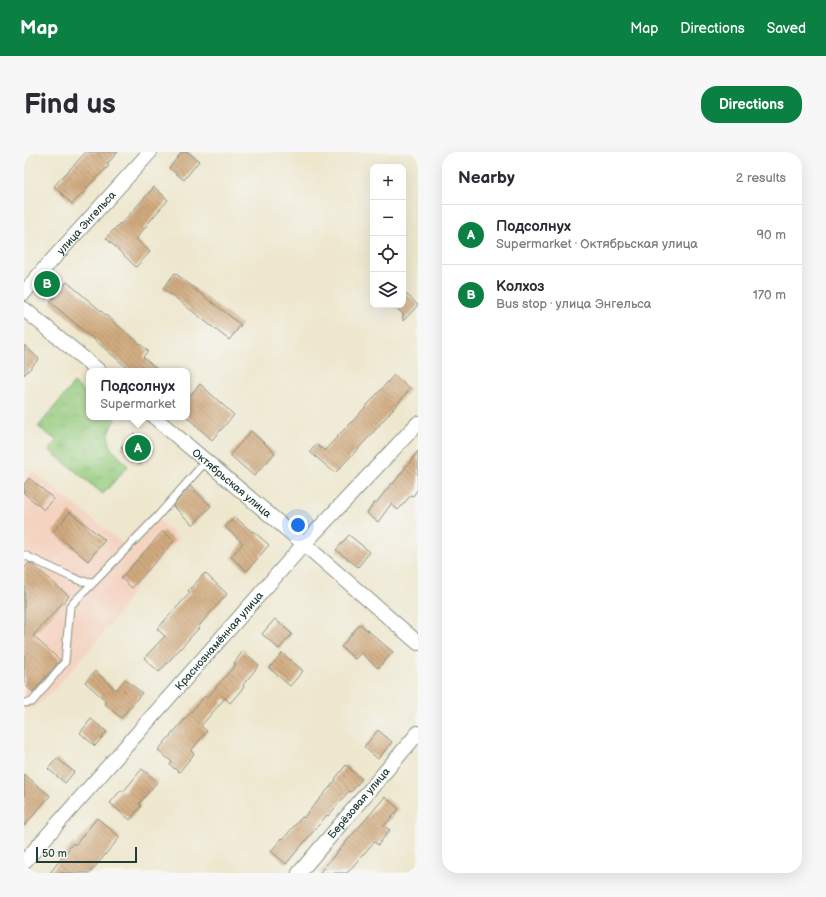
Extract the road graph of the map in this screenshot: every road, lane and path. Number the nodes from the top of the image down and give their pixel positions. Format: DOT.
graph roads {
  1 [pos="150,152"];
  2 [pos="24,293"];
  3 [pos="24,309"];
  4 [pos="95,368"];
  5 [pos="158,420"];
  6 [pos="418,423"];
  7 [pos="206,460"];
  8 [pos="304,544"];
  9 [pos="24,555"];
  10 [pos="94,582"];
  11 [pos="418,643"];
  12 [pos="24,704"];
  13 [pos="418,732"];
  14 [pos="24,862"];
  15 [pos="299,873"];
  1 -- 2 [label="street, улица Энгельса"];
  3 -- 4 [label="street"];
  5 -- 7 [label="street, Октябрьская улица"];
  6 -- 8 [label="street, Краснознамённая улица"];
  7 -- 8 [label="street, Октябрьская улица"];
  7 -- 10 [label="lane"];
  8 -- 11 [label="street, Октябрьская улица"];
  8 -- 14 [label="street, Краснознамённая улица"];
  9 -- 10 [label="lane"];
  10 -- 12 [label="lane"];
  13 -- 15 [label="street, Берёзовая улица"];
}
